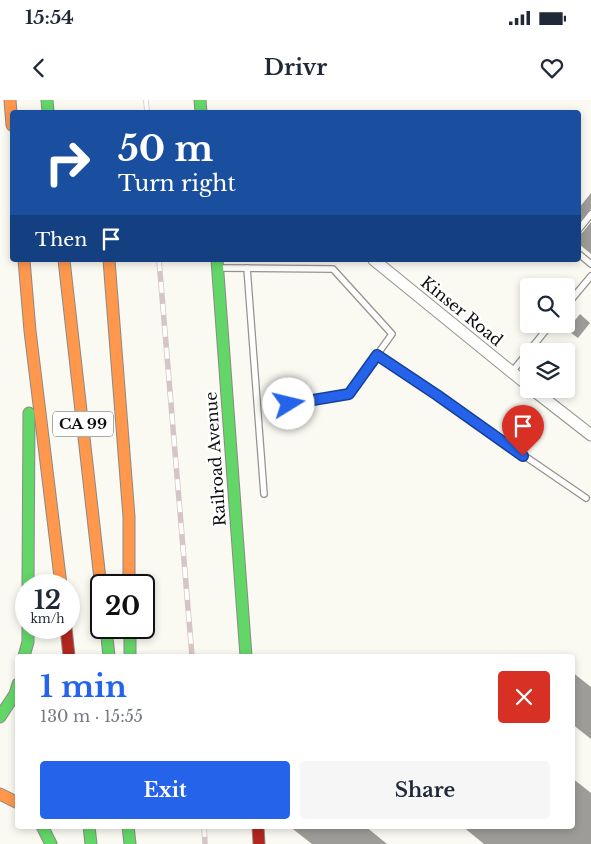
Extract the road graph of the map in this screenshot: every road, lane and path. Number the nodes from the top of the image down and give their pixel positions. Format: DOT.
graph roads {
  1 [pos="591,214"];
  2 [pos="581,226"];
  3 [pos="581,256"];
  4 [pos="24,262"];
  5 [pos="64,262"];
  6 [pos="110,262"];
  7 [pos="376,262"];
  8 [pos="217,264"];
  9 [pos="591,264"];
  10 [pos="247,268"];
  11 [pos="591,276"];
  12 [pos="575,295"];
  13 [pos="30,331"];
  14 [pos="544,333"];
  15 [pos="377,355"];
  16 [pos="511,372"];
  17 [pos="520,379"];
  18 [pos="544,398"];
  19 [pos="289,404"];
  20 [pos="591,435"];
  21 [pos="264,494"];
  22 [pos="586,498"];
  23 [pos="28,574"];
  24 [pos="60,574"];
  25 [pos="99,574"];
  26 [pos="129,574"];
  27 [pos="28,639"];
  28 [pos="67,639"];
  29 [pos="107,639"];
  30 [pos="130,639"];
  31 [pos="25,654"];
  32 [pos="69,654"];
  33 [pos="109,654"];
  34 [pos="130,654"];
  35 [pos="246,654"];
  36 [pos="15,694"];
  37 [pos="0,717"];
  38 [pos="0,794"];
  39 [pos="15,802"];
  40 [pos="44,829"];
  41 [pos="89,829"];
  42 [pos="130,829"];
  43 [pos="258,829"];
  44 [pos="51,844"];
  45 [pos="91,844"];
  46 [pos="131,844"];
  47 [pos="259,844"];
  1 -- 2 [label="lane"];
  3 -- 9 [label="lane"];
  4 -- 13 [label="main road, CA 99"];
  5 -- 25 [label="main road, CA 99"];
  6 -- 26 [label="main road"];
  7 -- 16 [label="street, Kinser Road"];
  8 -- 10 [label="lane"];
  8 -- 35 [label="main road, Railroad Avenue"];
  10 -- 15 [label="lane"];
  10 -- 21 [label="lane"];
  11 -- 12 [label="lane"];
  13 -- 23 [label="main road"];
  13 -- 24 [label="main road, CA 99"];
  14 -- 16 [label="lane"];
  15 -- 19 [label="lane"];
  15 -- 22 [label="lane"];
  16 -- 17 [label="street, Kinser Road"];
  18 -- 20 [label="street"];
  27 -- 31 [label="main road"];
  28 -- 32 [label="main road"];
  29 -- 33 [label="main road"];
  30 -- 34 [label="main road"];
  36 -- 37 [label="main road"];
  38 -- 39 [label="main road"];
  40 -- 44 [label="main road"];
  41 -- 45 [label="main road"];
  42 -- 46 [label="main road"];
  43 -- 47 [label="main road"];
}
